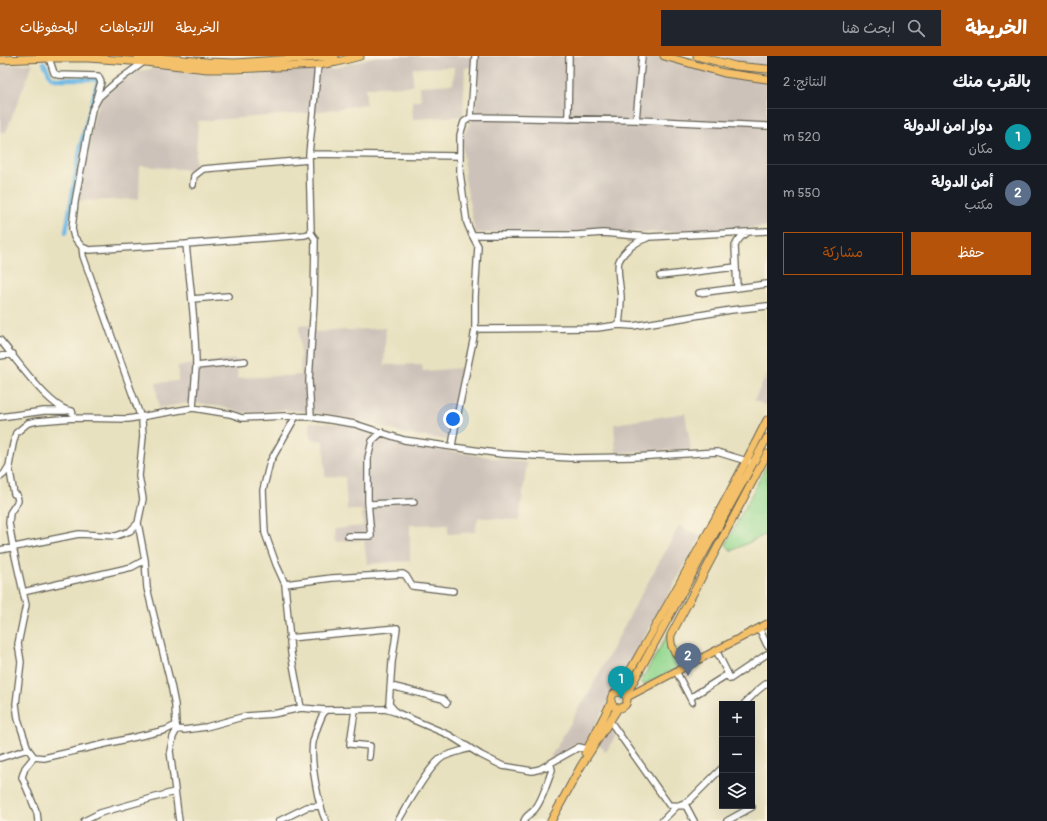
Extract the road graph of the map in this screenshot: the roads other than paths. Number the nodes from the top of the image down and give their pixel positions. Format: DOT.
graph roads {
  1 [pos="138,56"];
  2 [pos="335,56"];
  3 [pos="360,56"];
  4 [pos="475,56"];
  5 [pos="569,56"];
  6 [pos="642,56"];
  7 [pos="664,56"];
  8 [pos="697,56"];
  9 [pos="49,57"];
  10 [pos="146,59"];
  11 [pos="0,60"];
  12 [pos="318,65"];
  13 [pos="767,69"];
  14 [pos="767,79"];
  15 [pos="92,110"];
  16 [pos="471,117"];
  17 [pos="568,119"];
  18 [pos="636,120"];
  19 [pos="767,126"];
  20 [pos="460,156"];
  21 [pos="309,157"];
  22 [pos="193,185"];
  23 [pos="767,230"];
  24 [pos="749,232"];
  25 [pos="311,233"];
  26 [pos="472,235"];
  27 [pos="649,237"];
  28 [pos="186,244"];
  29 [pos="82,247"];
  30 [pos="736,267"];
  31 [pos="660,276"];
  32 [pos="767,284"];
  33 [pos="736,288"];
  34 [pos="700,293"];
  35 [pos="228,296"];
  36 [pos="192,299"];
  37 [pos="767,306"];
  38 [pos="619,326"];
  39 [pos="475,329"];
  40 [pos="0,340"];
  41 [pos="13,354"];
  42 [pos="0,356"];
  43 [pos="245,361"];
  44 [pos="196,366"];
  45 [pos="193,408"];
  46 [pos="67,411"];
  47 [pos="296,416"];
  48 [pos="0,417"];
  49 [pos="140,417"];
  50 [pos="311,417"];
  51 [pos="74,418"];
  52 [pos="767,420"];
  53 [pos="382,432"];
  54 [pos="767,438"];
  55 [pos="452,446"];
  56 [pos="767,454"];
  57 [pos="750,462"];
  58 [pos="9,466"];
  59 [pos="0,477"];
  60 [pos="368,502"];
  61 [pos="414,502"];
  62 [pos="138,523"];
  63 [pos="348,536"];
  64 [pos="13,547"];
  65 [pos="0,550"];
  66 [pos="702,550"];
  67 [pos="712,555"];
  68 [pos="145,560"];
  69 [pos="285,584"];
  70 [pos="453,591"];
  71 [pos="23,592"];
  72 [pos="767,624"];
  73 [pos="665,626"];
  74 [pos="672,630"];
  75 [pos="762,630"];
  76 [pos="289,638"];
  77 [pos="767,645"];
  78 [pos="718,654"];
  79 [pos="767,654"];
  80 [pos="691,663"];
  81 [pos="728,674"];
  82 [pos="678,675"];
  83 [pos="767,683"];
  84 [pos="390,686"];
  85 [pos="618,692"];
  86 [pos="627,698"];
  87 [pos="747,701"];
  88 [pos="447,703"];
  89 [pos="611,703"];
  90 [pos="301,708"];
  91 [pos="618,708"];
  92 [pos="325,710"];
  93 [pos="355,710"];
  94 [pos="395,712"];
  95 [pos="610,721"];
  96 [pos="177,727"];
  97 [pos="470,748"];
  98 [pos="28,749"];
  99 [pos="587,749"];
  100 [pos="34,757"];
  101 [pos="369,757"];
  102 [pos="0,758"];
  103 [pos="581,766"];
  104 [pos="540,770"];
  105 [pos="719,771"];
  106 [pos="174,792"];
  107 [pos="320,806"];
  108 [pos="677,806"];
  109 [pos="748,809"];
  110 [pos="38,821"];
  111 [pos="84,821"];
  112 [pos="179,821"];
  113 [pos="279,821"];
  114 [pos="326,821"];
  115 [pos="398,821"];
  116 [pos="524,821"];
  117 [pos="551,821"];
  118 [pos="662,821"];
  119 [pos="694,821"];
  120 [pos="727,821"];
  1 -- 10 [label="main road"];
  2 -- 10 [label="main road"];
  3 -- 12 [label="main road"];
  4 -- 16 [label="street"];
  5 -- 17 [label="street"];
  6 -- 18 [label="street"];
  7 -- 14 [label="main road"];
  8 -- 13 [label="main road"];
  9 -- 10 [label="main road"];
  9 -- 11 [label="main road"];
  9 -- 15 [label="street"];
  10 -- 12 [label="main road"];
  10 -- 15 [label="street"];
  12 -- 21 [label="street"];
  15 -- 29 [label="street"];
  16 -- 17 [label="street"];
  16 -- 20 [label="street"];
  17 -- 18 [label="street"];
  18 -- 19 [label="street"];
  20 -- 21 [label="street"];
  20 -- 26 [label="street"];
  21 -- 22 [label="street"];
  21 -- 25 [label="street"];
  23 -- 24 [label="street"];
  24 -- 27 [label="street"];
  24 -- 30 [label="street"];
  25 -- 28 [label="street"];
  25 -- 50 [label="street"];
  26 -- 27 [label="street"];
  26 -- 39 [label="street"];
  27 -- 38 [label="street"];
  28 -- 29 [label="street"];
  28 -- 36 [label="street"];
  29 -- 49 [label="street"];
  30 -- 31 [label="street"];
  30 -- 33 [label="street"];
  32 -- 33 [label="street"];
  33 -- 34 [label="street"];
  35 -- 36 [label="street"];
  36 -- 44 [label="street"];
  37 -- 38 [label="street"];
  38 -- 39 [label="street"];
  39 -- 55 [label="street"];
  40 -- 41 [label="street"];
  41 -- 42 [label="street"];
  41 -- 46 [label="street"];
  43 -- 44 [label="street"];
  44 -- 45 [label="street"];
  45 -- 47 [label="street"];
  45 -- 49 [label="street"];
  46 -- 48 [label="street"];
  46 -- 51 [label="street"];
  47 -- 50 [label="street"];
  47 -- 69 [label="street"];
  49 -- 51 [label="street"];
  49 -- 62 [label="street"];
  50 -- 53 [label="street"];
  51 -- 58 [label="street"];
  52 -- 57 [label="main road"];
  53 -- 55 [label="street"];
  53 -- 60 [label="street"];
  54 -- 57 [label="main road"];
  55 -- 57 [label="street"];
  56 -- 67 [label="main road"];
  57 -- 66 [label="main road"];
  58 -- 59 [label="street"];
  58 -- 64 [label="street"];
  60 -- 61 [label="street"];
  60 -- 63 [label="street"];
  62 -- 64 [label="street"];
  62 -- 68 [label="street"];
  64 -- 65 [label="street"];
  64 -- 71 [label="street"];
  66 -- 67 [label="main road"];
  66 -- 73 [label="main road"];
  66 -- 85 [label="main road"];
  67 -- 74 [label="main road"];
  68 -- 71 [label="street"];
  68 -- 96 [label="street"];
  69 -- 70 [label="street"];
  69 -- 76 [label="street"];
  71 -- 98 [label="street"];
  72 -- 75 [label="main road"];
  73 -- 74 [label="main road"];
  73 -- 86 [label="main road"];
  74 -- 80 [label="main road"];
  75 -- 77 [label="street"];
  75 -- 78 [label="main road"];
  75 -- 80 [label="main road"];
  76 -- 84 [label="street"];
  76 -- 90 [label="street"];
  78 -- 81 [label="street"];
  78 -- 82 [label="main road"];
  79 -- 81 [label="street"];
  80 -- 86 [label="main road"];
  81 -- 82 [label="street"];
  82 -- 86 [label="main road"];
  83 -- 87 [label="street"];
  84 -- 88 [label="street"];
  84 -- 94 [label="street"];
  85 -- 86 [label="main road"];
  85 -- 89 [label="main road"];
  86 -- 91 [label="main road"];
  89 -- 91 [label="main road"];
  89 -- 99 [label="main road"];
  90 -- 92 [label="street"];
  90 -- 96 [label="street"];
  91 -- 95 [label="main road"];
  92 -- 93 [label="street"];
  92 -- 107 [label="street"];
  93 -- 94 [label="street"];
  93 -- 101 [label="street"];
  94 -- 97 [label="street"];
  95 -- 103 [label="main road"];
  95 -- 108 [label="street"];
  96 -- 100 [label="street"];
  96 -- 106 [label="street"];
  97 -- 104 [label="street"];
  97 -- 115 [label="street"];
  98 -- 100 [label="street"];
  98 -- 102 [label="street"];
  99 -- 103 [label="main road"];
  99 -- 104 [label="street"];
  100 -- 110 [label="street"];
  103 -- 117 [label="main road"];
  104 -- 116 [label="street"];
  105 -- 108 [label="street"];
  106 -- 111 [label="street"];
  106 -- 112 [label="street"];
  107 -- 113 [label="street"];
  107 -- 114 [label="street"];
  108 -- 118 [label="street"];
  108 -- 119 [label="street"];
  109 -- 120 [label="street"];
}
